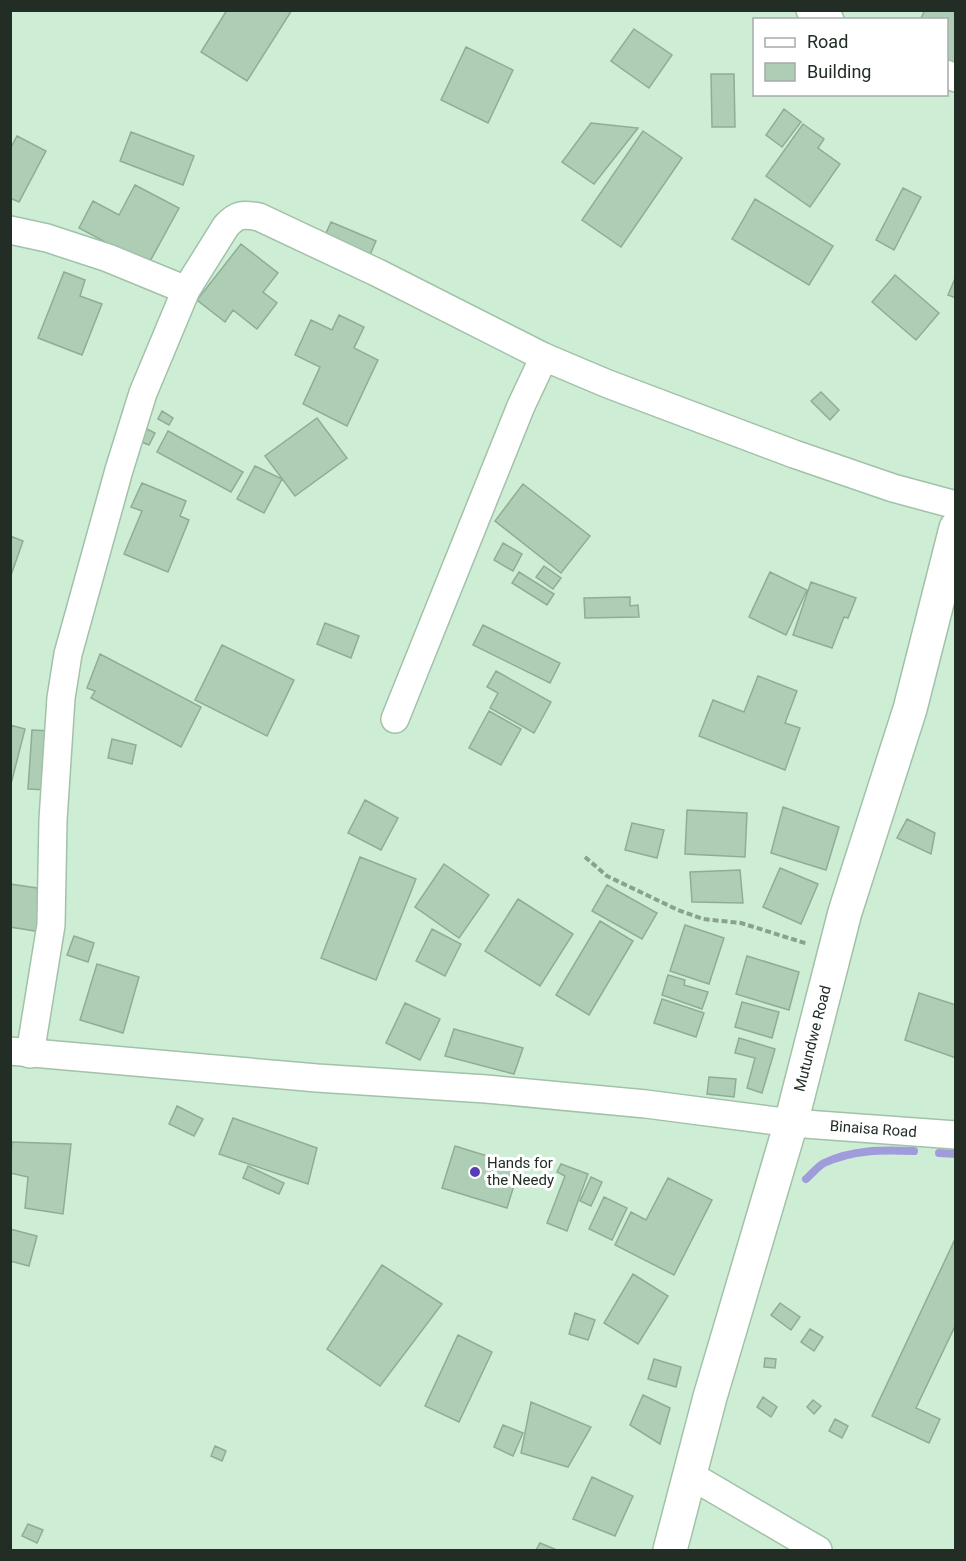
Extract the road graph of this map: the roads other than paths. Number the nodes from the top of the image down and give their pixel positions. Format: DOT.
graph roads {
  1 [pos="810,10"];
  2 [pos="826,18"];
  3 [pos="10,230"];
  4 [pos="186,290"];
  5 [pos="544,357"];
  6 [pos="956,505"];
  7 [pos="956,528"];
  8 [pos="395,719"];
  9 [pos="20,1052"];
  10 [pos="791,1123"];
  11 [pos="956,1135"];
  12 [pos="690,1474"];
  13 [pos="670,1551"];
  14 [pos="818,1551"];
  1 -- 2 [label="street"];
  3 -- 4 [label="street"];
  4 -- 5 [label="street"];
  4 -- 9 [label="street"];
  5 -- 6 [label="street"];
  5 -- 8 [label="street"];
  7 -- 10 [label="main road, Mutundwe Road"];
  9 -- 10 [label="street, Binaisa Road"];
  10 -- 11 [label="street, Binaisa Road"];
  10 -- 12 [label="main road, Mutundwe Road"];
  12 -- 13 [label="main road, Mutundwe Road"];
  12 -- 14 [label="street"];
}
